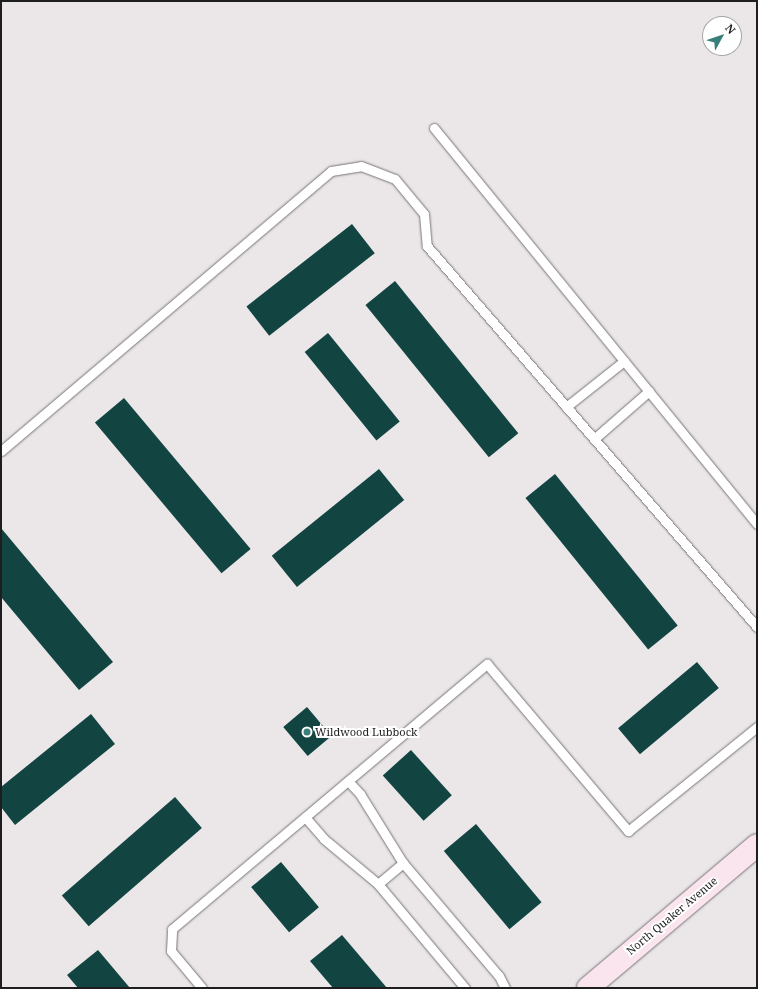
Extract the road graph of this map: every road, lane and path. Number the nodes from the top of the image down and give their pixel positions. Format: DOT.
graph roads {
  1 [pos="434,128"];
  2 [pos="624,361"];
  3 [pos="649,391"];
  4 [pos="566,407"];
  5 [pos="594,439"];
  6 [pos="1,451"];
  7 [pos="757,524"];
  8 [pos="757,627"];
  9 [pos="757,727"];
  10 [pos="348,781"];
  11 [pos="305,817"];
  12 [pos="757,845"];
  13 [pos="403,863"];
  14 [pos="378,884"];
  15 [pos="202,988"];
  16 [pos="465,988"];
  17 [pos="505,988"];
  18 [pos="588,988"];
  1 -- 2 [label="lane"];
  2 -- 3 [label="lane"];
  2 -- 4 [label="lane"];
  3 -- 5 [label="lane"];
  3 -- 7 [label="lane"];
  4 -- 5 [label="lane"];
  4 -- 6 [label="lane"];
  5 -- 8 [label="lane"];
  9 -- 10 [label="lane"];
  10 -- 11 [label="lane"];
  10 -- 13 [label="lane"];
  11 -- 14 [label="lane"];
  11 -- 15 [label="lane"];
  12 -- 18 [label="main road, North Quaker Avenue"];
  13 -- 14 [label="lane"];
  13 -- 17 [label="lane"];
  14 -- 16 [label="lane"];
}
